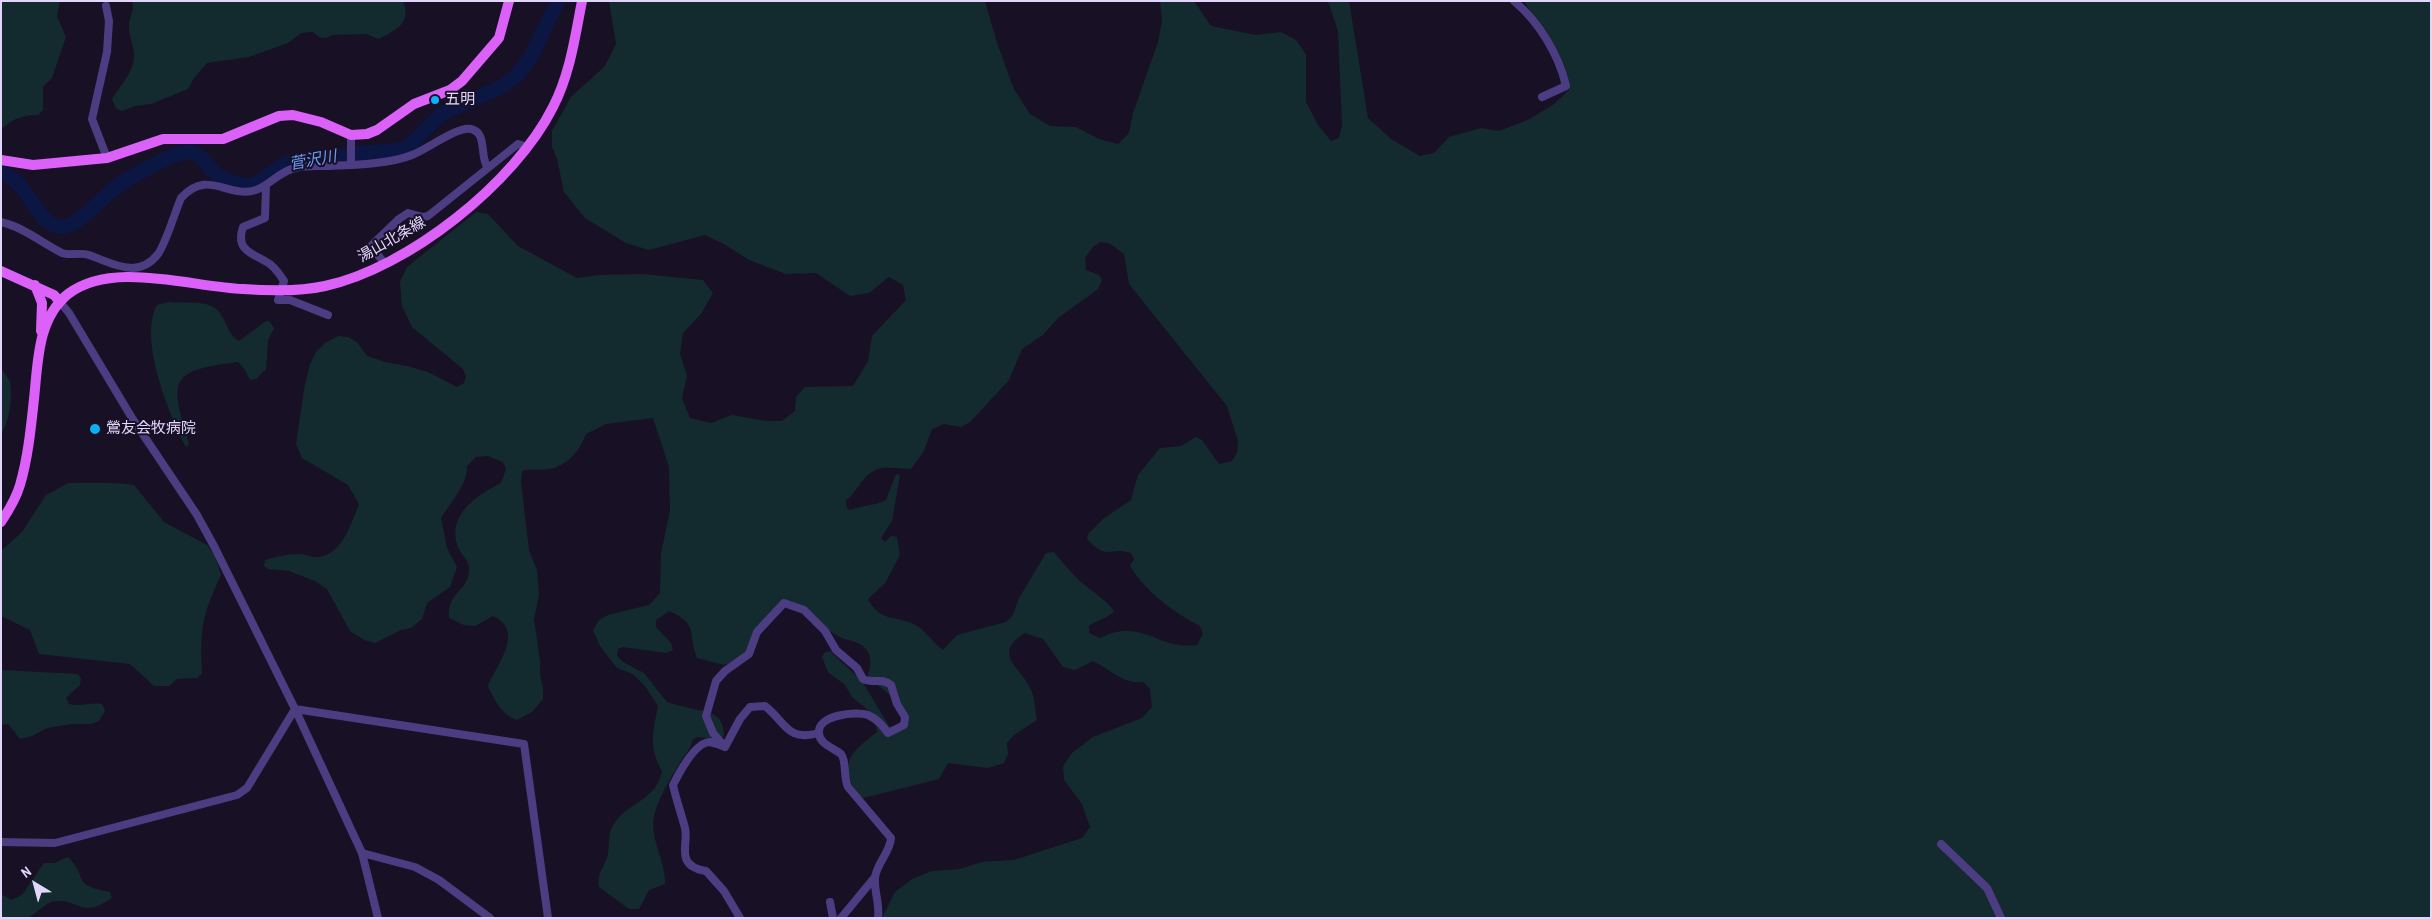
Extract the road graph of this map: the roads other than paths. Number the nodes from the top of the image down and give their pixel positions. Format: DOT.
graph roads {
  1 [pos="509,1"];
  2 [pos="582,1"];
  3 [pos="1514,1"];
  4 [pos="106,6"];
  5 [pos="1542,97"];
  6 [pos="351,136"];
  7 [pos="528,147"];
  8 [pos="107,158"];
  9 [pos="1,160"];
  10 [pos="351,162"];
  11 [pos="488,168"];
  12 [pos="266,185"];
  13 [pos="1,222"];
  14 [pos="385,264"];
  15 [pos="1,272"];
  16 [pos="35,285"];
  17 [pos="281,290"];
  18 [pos="60,302"];
  19 [pos="328,315"];
  20 [pos="42,338"];
  21 [pos="1,522"];
  22 [pos="295,709"];
  23 [pos="819,733"];
  24 [pos="725,746"];
  25 [pos="1,842"];
  26 [pos="1941,844"];
  27 [pos="362,852"];
  28 [pos="875,877"];
  29 [pos="830,902"];
  30 [pos="378,918"];
  31 [pos="490,918"];
  32 [pos="548,918"];
  33 [pos="740,918"];
  34 [pos="833,918"];
  35 [pos="842,918"];
  36 [pos="878,918"];
  37 [pos="2001,918"];
  1 -- 6 [label="main road"];
  2 -- 7 [label="main road, 湯山北条線"];
  3 -- 5 [label="street"];
  4 -- 8 [label="street"];
  6 -- 8 [label="main road"];
  6 -- 10 [label="street"];
  7 -- 11 [label="street"];
  7 -- 14 [label="main road, 湯山北条線"];
  8 -- 9 [label="main road"];
  10 -- 11 [label="street"];
  10 -- 12 [label="street"];
  11 -- 14 [label="street"];
  12 -- 13 [label="street"];
  12 -- 17 [label="street"];
  14 -- 17 [label="main road, 湯山北条線"];
  15 -- 16 [label="main road"];
  16 -- 18 [label="main road"];
  16 -- 20 [label="main road, 湯山北条線"];
  17 -- 18 [label="main road, 湯山北条線"];
  17 -- 19 [label="street"];
  18 -- 20 [label="main road, 湯山北条線"];
  18 -- 22 [label="street"];
  20 -- 21 [label="main road, 湯山北条線"];
  22 -- 25 [label="street"];
  22 -- 27 [label="street"];
  22 -- 32 [label="street"];
  23 -- 24 [label="street"];
  23 -- 24 [label="street"];
  23 -- 28 [label="street"];
  24 -- 33 [label="street"];
  26 -- 37 [label="street"];
  27 -- 30 [label="street"];
  27 -- 31 [label="street"];
  28 -- 35 [label="street"];
  28 -- 36 [label="street"];
  29 -- 34 [label="street"];
}
